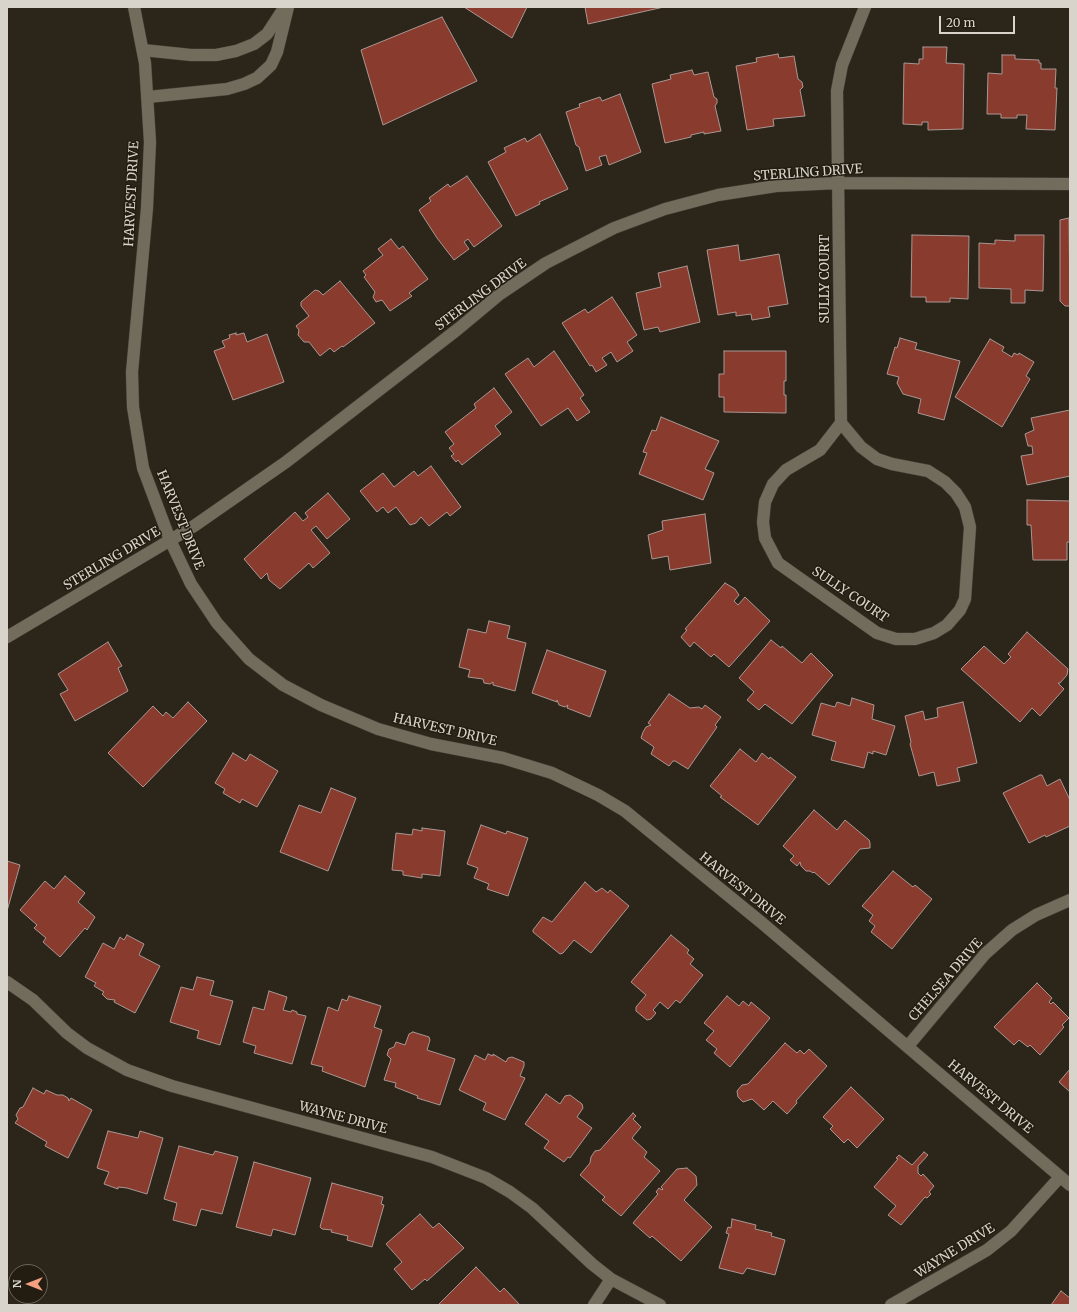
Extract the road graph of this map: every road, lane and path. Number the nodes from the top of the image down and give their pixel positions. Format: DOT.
graph roads {
  1 [pos="134,7"];
  2 [pos="286,7"];
  3 [pos="865,7"];
  4 [pos="143,50"];
  5 [pos="148,97"];
  6 [pos="838,183"];
  7 [pos="1070,184"];
  8 [pos="841,424"];
  9 [pos="170,540"];
  10 [pos="7,636"];
  11 [pos="1070,900"];
  12 [pos="7,982"];
  13 [pos="908,1046"];
  14 [pos="1060,1177"];
  15 [pos="1070,1185"];
  16 [pos="611,1279"];
  17 [pos="594,1305"];
  18 [pos="660,1305"];
  19 [pos="891,1305"];
  1 -- 4 [label="street, HARVEST DRIVE"];
  2 -- 4 [label="street"];
  2 -- 5 [label="street"];
  3 -- 6 [label="street, SULLY COURT"];
  4 -- 5 [label="street, HARVEST DRIVE"];
  5 -- 9 [label="street, HARVEST DRIVE"];
  6 -- 7 [label="street, STERLING DRIVE"];
  6 -- 8 [label="street, SULLY COURT"];
  6 -- 9 [label="street, STERLING DRIVE"];
  8 -- 8 [label="street, SULLY COURT"];
  9 -- 10 [label="street, STERLING DRIVE"];
  9 -- 13 [label="street, HARVEST DRIVE"];
  11 -- 13 [label="street, CHELSEA DRIVE"];
  12 -- 16 [label="street, WAYNE DRIVE"];
  13 -- 14 [label="street, HARVEST DRIVE"];
  14 -- 15 [label="street, HARVEST DRIVE"];
  14 -- 19 [label="street, WAYNE DRIVE"];
  16 -- 17 [label="street"];
  16 -- 18 [label="street, WAYNE DRIVE"];
}
